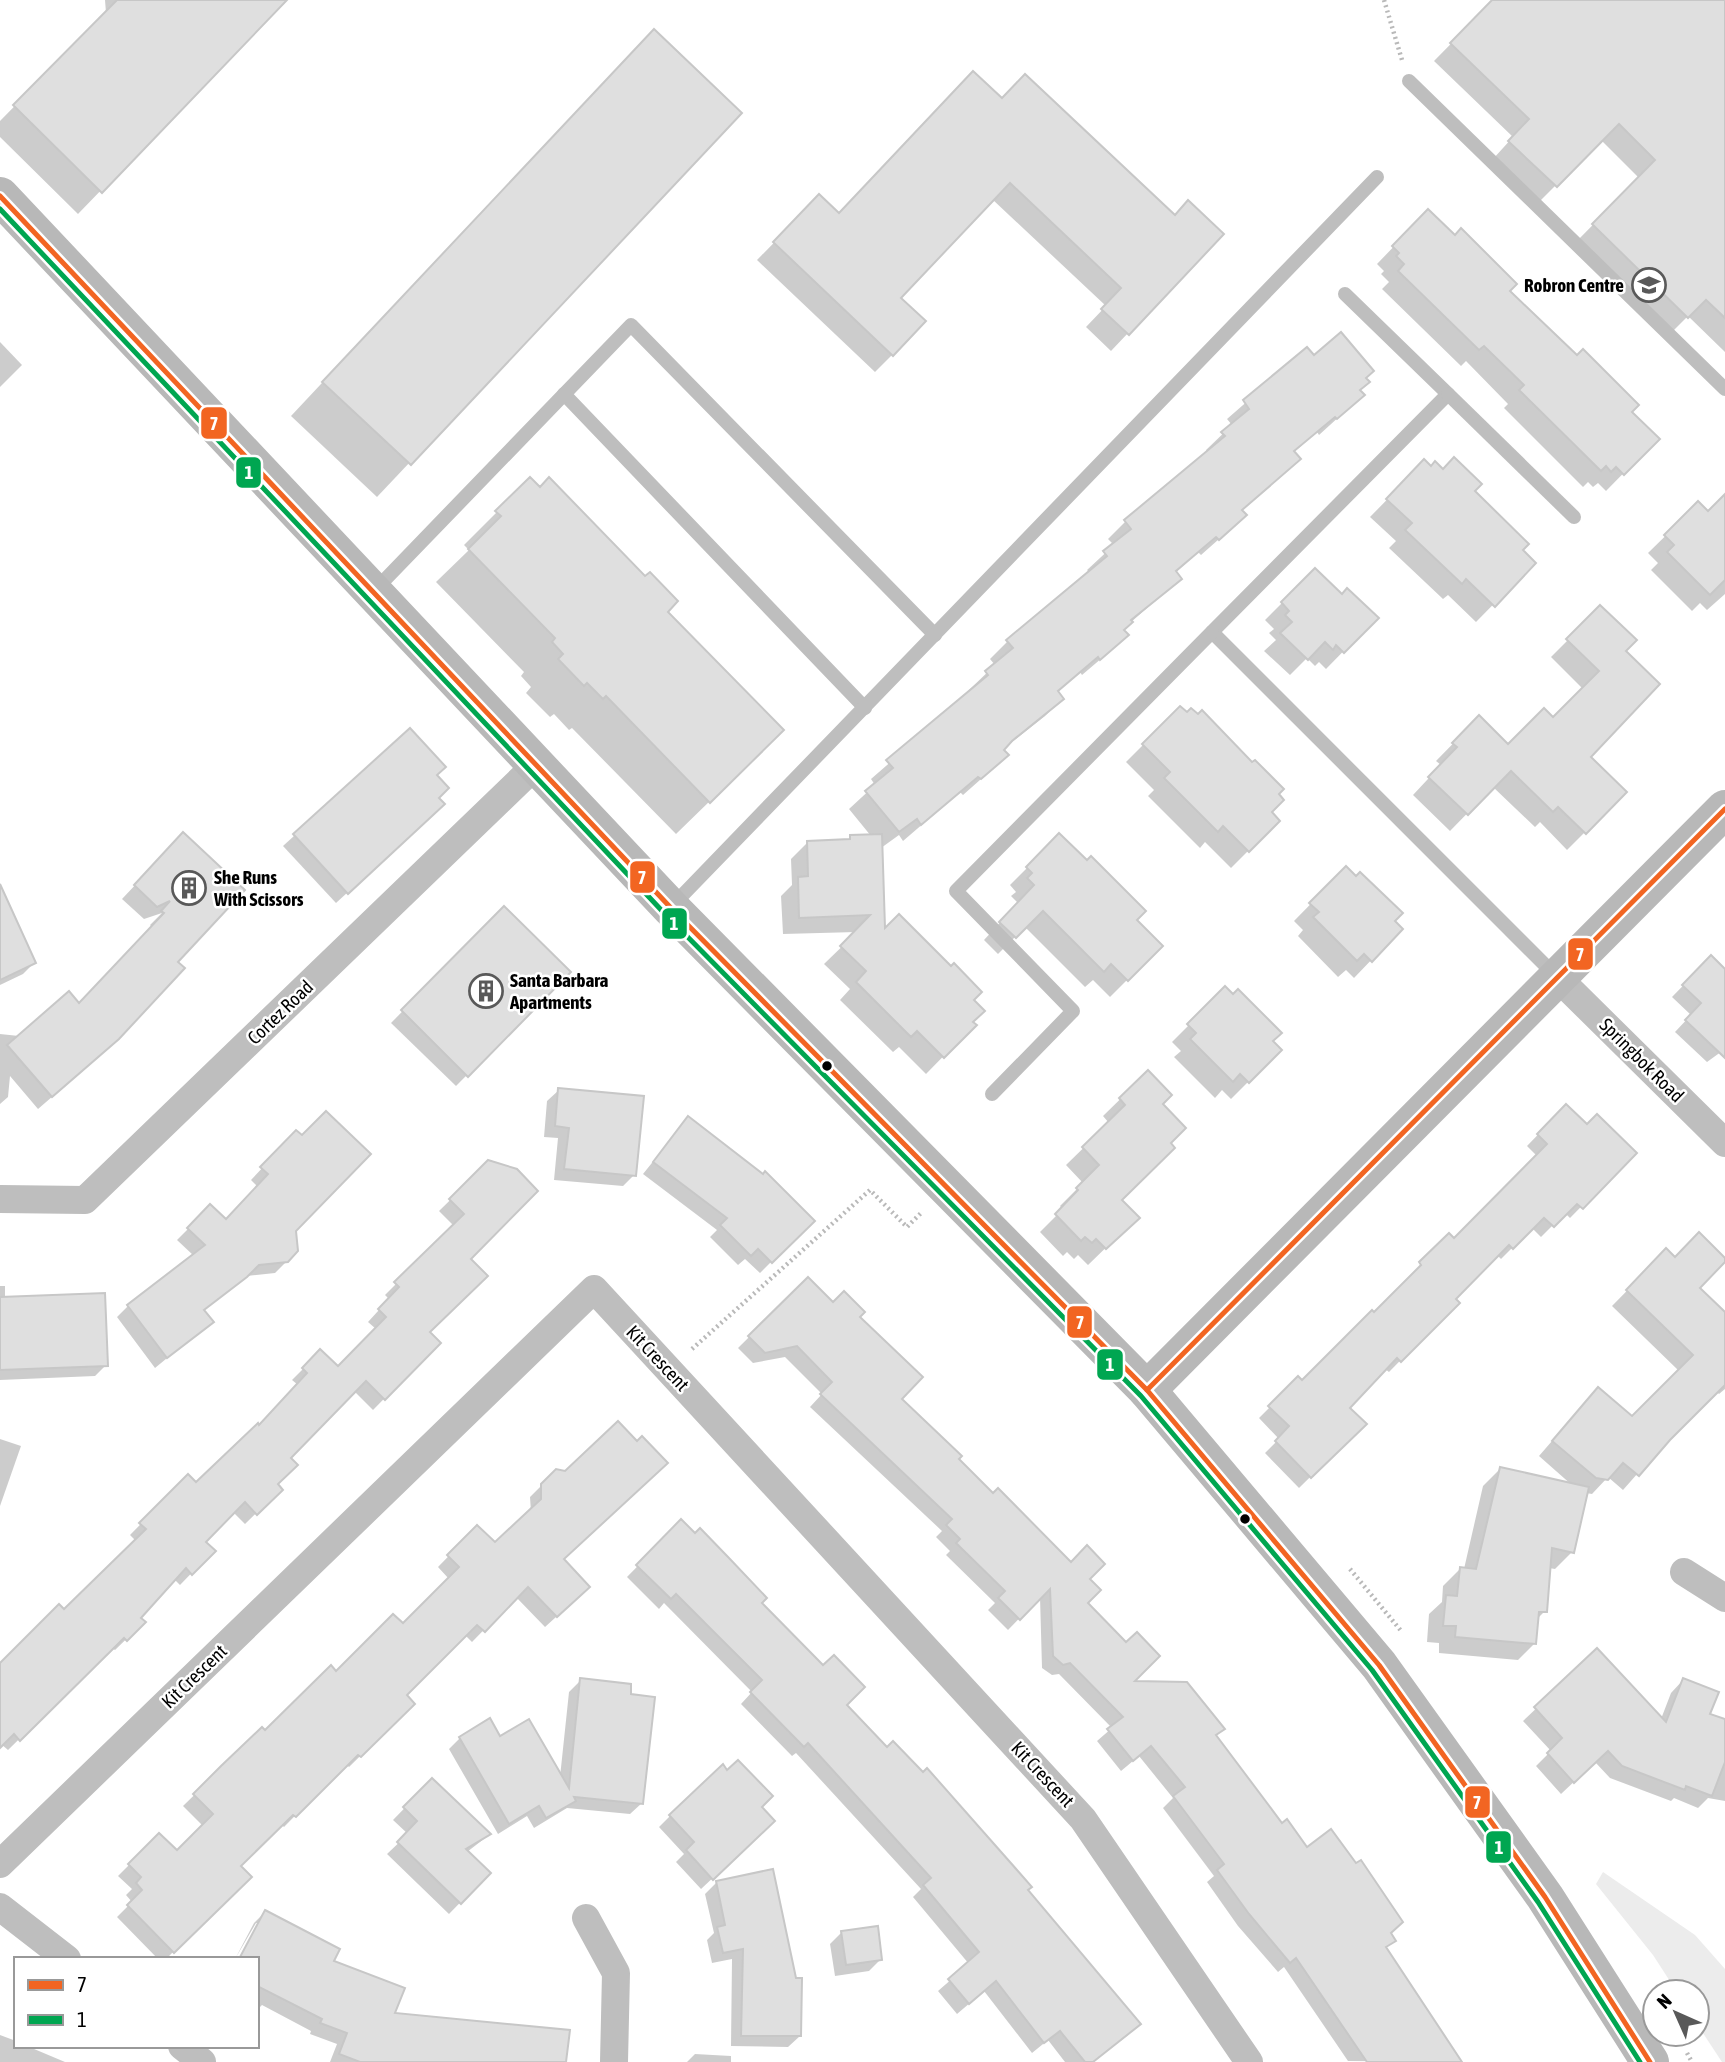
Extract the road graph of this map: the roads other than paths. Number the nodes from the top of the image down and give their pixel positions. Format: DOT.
graph roads {
  1 [pos="1409,81"];
  2 [pos="1377,177"];
  3 [pos="0,196"];
  4 [pos="1345,294"];
  5 [pos="1725,389"];
  6 [pos="564,394"];
  7 [pos="1448,394"];
  8 [pos="1574,517"];
  9 [pos="372,592"];
  10 [pos="1212,632"];
  11 [pos="935,635"];
  12 [pos="865,708"];
  13 [pos="536,765"];
  14 [pos="1725,809"];
  15 [pos="671,908"];
  16 [pos="1558,978"];
  17 [pos="992,1094"];
  18 [pos="1725,1143"];
  19 [pos="0,1199"];
  20 [pos="1147,1390"];
  21 [pos="1684,1572"];
  22 [pos="1725,1598"];
  23 [pos="0,1864"];
  24 [pos="0,1907"];
  25 [pos="586,1918"];
  26 [pos="64,1957"];
  27 [pos="184,2048"];
  28 [pos="202,2062"];
  29 [pos="614,2062"];
  30 [pos="1249,2062"];
  31 [pos="1650,2062"];
  1 -- 5 [label="lane"];
  2 -- 11 [label="lane"];
  3 -- 9 [label="main road"];
  4 -- 7 [label="lane"];
  6 -- 9 [label="lane"];
  6 -- 11 [label="lane"];
  6 -- 12 [label="lane"];
  7 -- 8 [label="lane"];
  7 -- 10 [label="lane"];
  9 -- 13 [label="main road"];
  10 -- 16 [label="lane"];
  10 -- 17 [label="lane"];
  11 -- 12 [label="lane"];
  12 -- 15 [label="lane"];
  13 -- 15 [label="main road"];
  13 -- 19 [label="street, Cortez Road"];
  14 -- 16 [label="main road"];
  15 -- 20 [label="main road"];
  16 -- 18 [label="street, Springbok Road"];
  16 -- 20 [label="main road"];
  20 -- 31 [label="main road"];
  21 -- 22 [label="street"];
  23 -- 30 [label="street, Kit Crescent"];
  24 -- 26 [label="street"];
  25 -- 29 [label="street"];
  27 -- 28 [label="street"];
}
